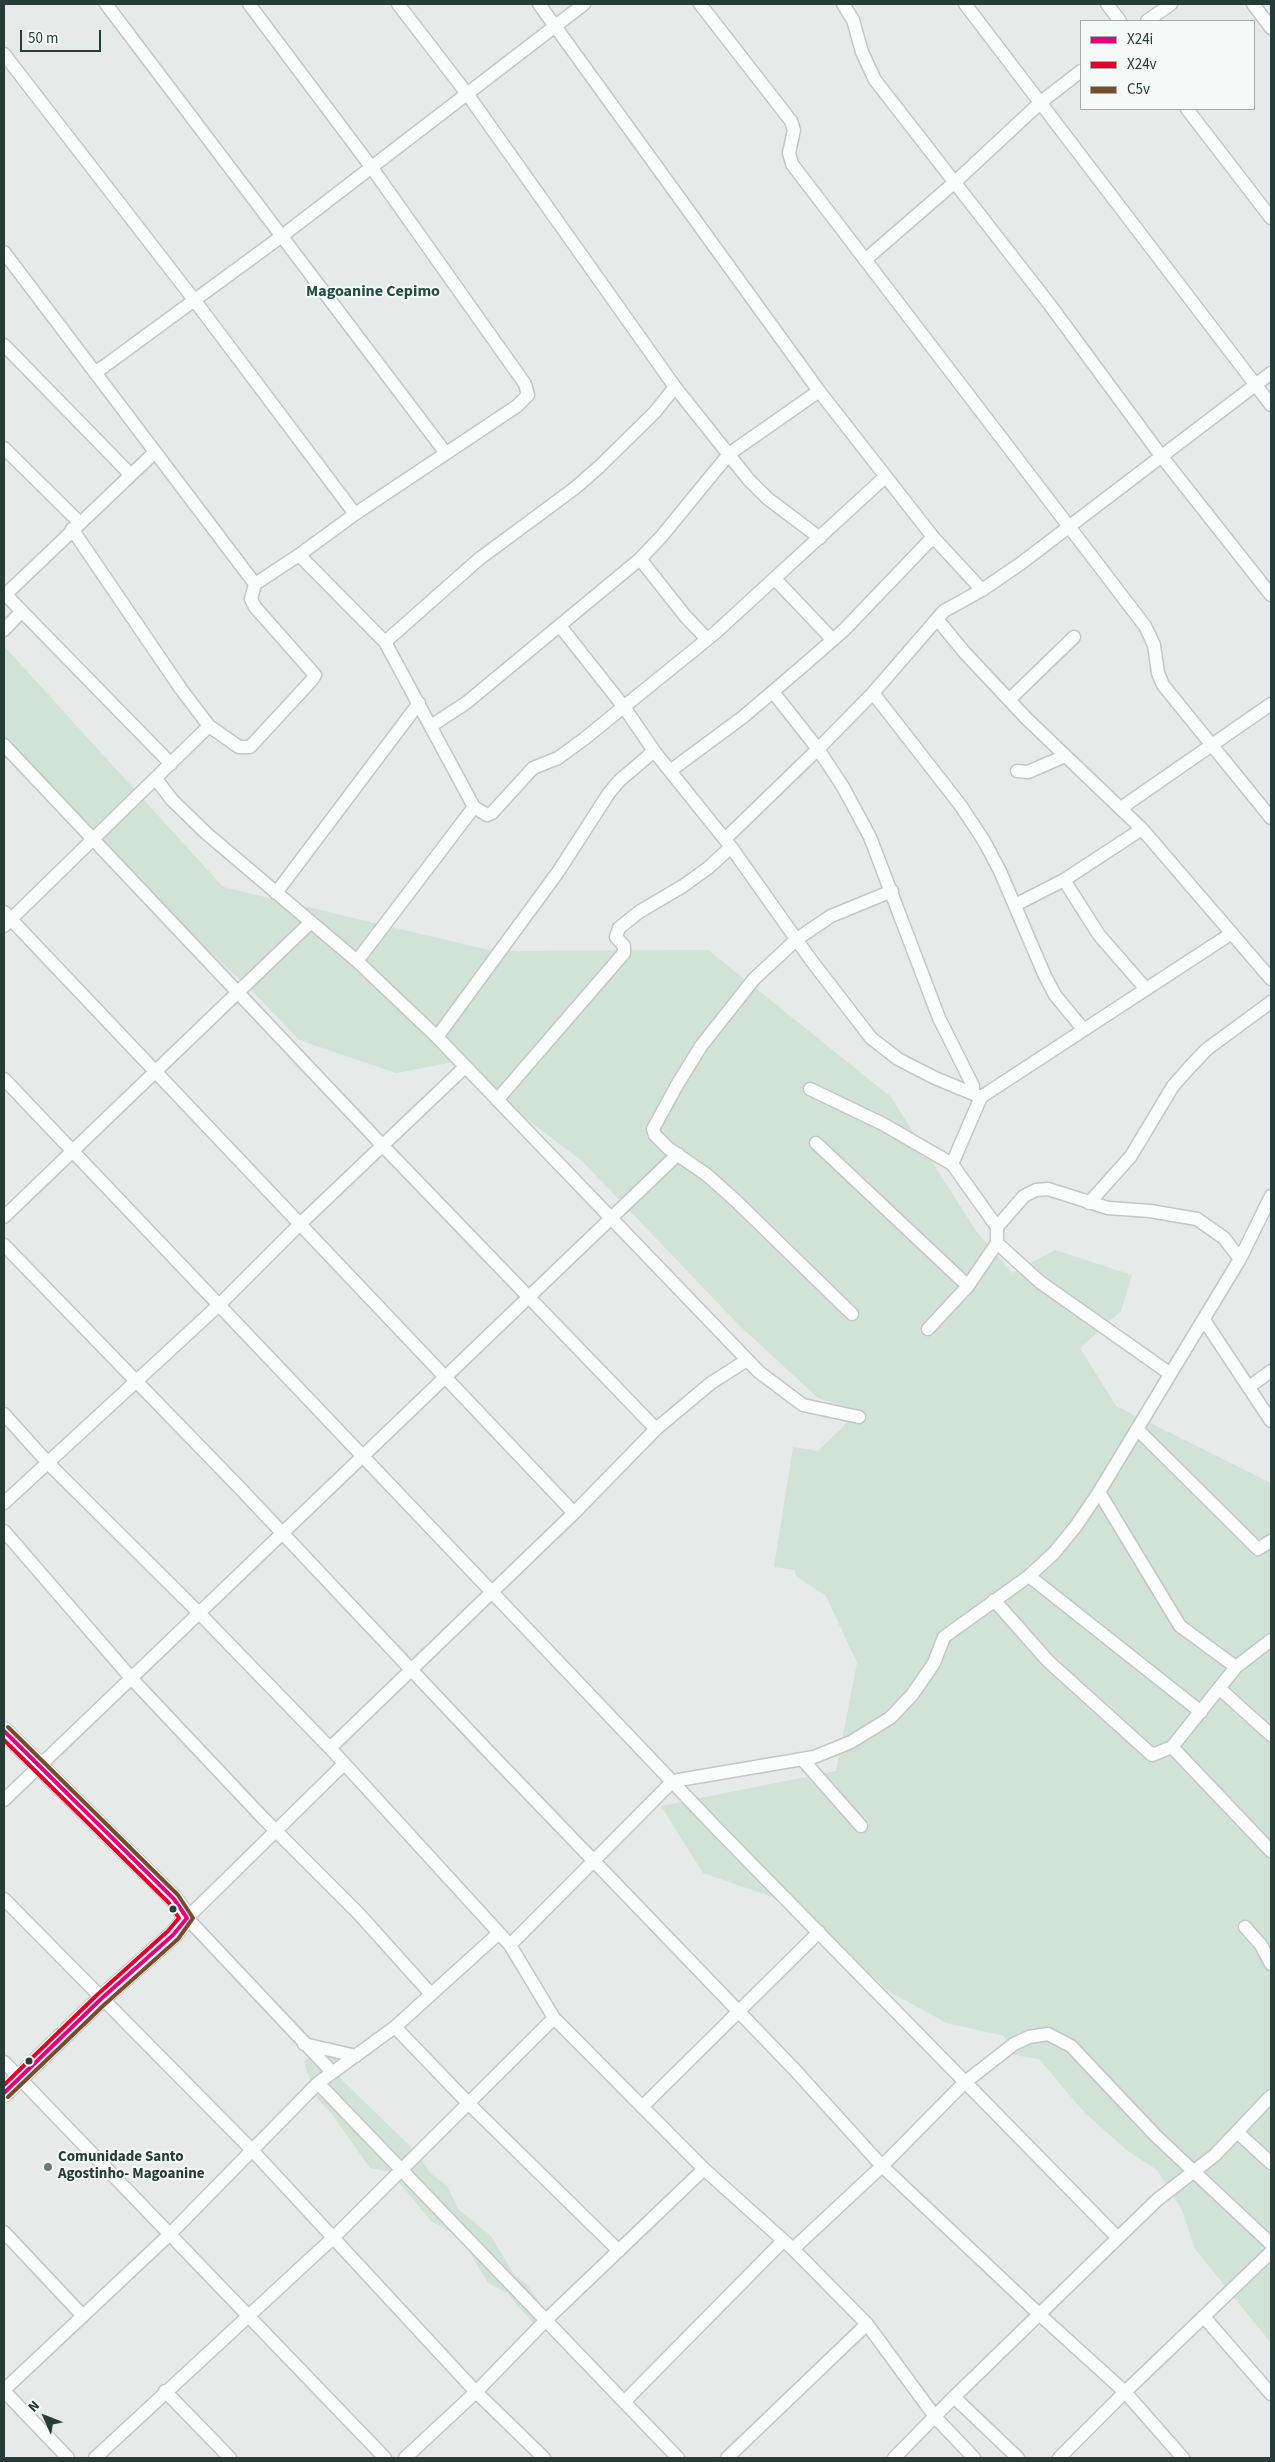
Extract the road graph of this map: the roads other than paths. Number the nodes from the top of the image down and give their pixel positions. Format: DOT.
graph roads {
  1 [pos="106,4"];
  2 [pos="249,4"];
  3 [pos="398,4"];
  4 [pos="539,4"];
  5 [pos="584,4"];
  6 [pos="700,4"];
  7 [pos="844,4"];
  8 [pos="965,4"];
  9 [pos="1107,4"];
  10 [pos="1171,4"];
  11 [pos="1253,4"];
  12 [pos="1119,20"];
  13 [pos="1148,20"];
  14 [pos="556,26"];
  15 [pos="1271,28"];
  16 [pos="4,54"];
  17 [pos="1080,72"];
  18 [pos="468,95"];
  19 [pos="1041,102"];
  20 [pos="1188,110"];
  21 [pos="372,168"];
  22 [pos="955,182"];
  23 [pos="1271,218"];
  24 [pos="282,236"];
  25 [pos="4,252"];
  26 [pos="865,260"];
  27 [pos="195,301"];
  28 [pos="4,345"];
  29 [pos="96,373"];
  30 [pos="1271,373"];
  31 [pos="1255,385"];
  32 [pos="675,387"];
  33 [pos="819,392"];
  34 [pos="1271,406"];
  35 [pos="4,448"];
  36 [pos="446,452"];
  37 [pos="154,453"];
  38 [pos="729,454"];
  39 [pos="1162,457"];
  40 [pos="130,474"];
  41 [pos="885,477"];
  42 [pos="355,514"];
  43 [pos="75,526"];
  44 [pos="1069,526"];
  45 [pos="933,537"];
  46 [pos="820,538"];
  47 [pos="300,555"];
  48 [pos="640,559"];
  49 [pos="775,579"];
  50 [pos="255,584"];
  51 [pos="982,590"];
  52 [pos="4,594"];
  53 [pos="1271,595"];
  54 [pos="22,612"];
  55 [pos="937,619"];
  56 [pos="560,626"];
  57 [pos="4,630"];
  58 [pos="1074,637"];
  59 [pos="707,639"];
  60 [pos="833,640"];
  61 [pos="384,642"];
  62 [pos="773,692"];
  63 [pos="874,692"];
  64 [pos="1009,700"];
  65 [pos="419,703"];
  66 [pos="1271,704"];
  67 [pos="624,707"];
  68 [pos="210,726"];
  69 [pos="432,726"];
  70 [pos="1210,745"];
  71 [pos="4,746"];
  72 [pos="818,749"];
  73 [pos="654,751"];
  74 [pos="1065,756"];
  75 [pos="171,764"];
  76 [pos="670,771"];
  77 [pos="1016,771"];
  78 [pos="156,779"];
  79 [pos="474,806"];
  80 [pos="1121,808"];
  81 [pos="1271,818"];
  82 [pos="1142,829"];
  83 [pos="93,839"];
  84 [pos="728,843"];
  85 [pos="1064,880"];
  86 [pos="892,892"];
  87 [pos="276,893"];
  88 [pos="1015,904"];
  89 [pos="6,919"];
  90 [pos="311,922"];
  91 [pos="1232,933"];
  92 [pos="797,939"];
  93 [pos="357,961"];
  94 [pos="1271,979"];
  95 [pos="1146,989"];
  96 [pos="239,993"];
  97 [pos="1271,1002"];
  98 [pos="1083,1029"];
  99 [pos="437,1037"];
  100 [pos="465,1067"];
  101 [pos="154,1072"];
  102 [pos="4,1079"];
  103 [pos="810,1089"];
  104 [pos="977,1095"];
  105 [pos="497,1100"];
  106 [pos="816,1143"];
  107 [pos="383,1146"];
  108 [pos="72,1151"];
  109 [pos="678,1154"];
  110 [pos="952,1164"];
  111 [pos="1271,1196"];
  112 [pos="1089,1203"];
  113 [pos="4,1217"];
  114 [pos="610,1218"];
  115 [pos="300,1224"];
  116 [pos="997,1227"];
  117 [pos="997,1243"];
  118 [pos="4,1245"];
  119 [pos="1240,1259"];
  120 [pos="968,1286"];
  121 [pos="530,1297"];
  122 [pos="220,1304"];
  123 [pos="852,1314"];
  124 [pos="1204,1320"];
  125 [pos="928,1328"];
  126 [pos="747,1360"];
  127 [pos="1271,1371"];
  128 [pos="1169,1373"];
  129 [pos="443,1378"];
  130 [pos="136,1381"];
  131 [pos="1248,1387"];
  132 [pos="4,1414"];
  133 [pos="859,1417"];
  134 [pos="1271,1421"];
  135 [pos="656,1429"];
  136 [pos="1137,1429"];
  137 [pos="363,1454"];
  138 [pos="48,1463"];
  139 [pos="1099,1492"];
  140 [pos="4,1503"];
  141 [pos="574,1513"];
  142 [pos="4,1531"];
  143 [pos="283,1533"];
  144 [pos="1271,1541"];
  145 [pos="1029,1576"];
  146 [pos="493,1591"];
  147 [pos="994,1600"];
  148 [pos="200,1614"];
  149 [pos="1271,1640"];
  150 [pos="1236,1667"];
  151 [pos="410,1670"];
  152 [pos="132,1679"];
  153 [pos="1220,1689"];
  154 [pos="1201,1712"];
  155 [pos="4,1731"];
  156 [pos="1271,1735"];
  157 [pos="1172,1746"];
  158 [pos="330,1748"];
  159 [pos="802,1759"];
  160 [pos="344,1764"];
  161 [pos="38,1765"];
  162 [pos="673,1781"];
  163 [pos="4,1800"];
  164 [pos="861,1826"];
  165 [pos="278,1830"];
  166 [pos="1271,1851"];
  167 [pos="592,1860"];
  168 [pos="4,1899"];
  169 [pos="187,1918"];
  170 [pos="1244,1927"];
  171 [pos="818,1932"];
  172 [pos="499,1933"];
  173 [pos="510,1945"];
  174 [pos="1271,1964"];
  175 [pos="430,1993"];
  176 [pos="101,1999"];
  177 [pos="738,2011"];
  178 [pos="554,2018"];
  179 [pos="395,2027"];
  180 [pos="304,2044"];
  181 [pos="356,2056"];
  182 [pos="4,2062"];
  183 [pos="332,2072"];
  184 [pos="19,2077"];
  185 [pos="318,2083"];
  186 [pos="964,2083"];
  187 [pos="4,2093"];
  188 [pos="1271,2096"];
  189 [pos="468,2103"];
  190 [pos="642,2107"];
  191 [pos="1237,2132"];
  192 [pos="251,2149"];
  193 [pos="1271,2163"];
  194 [pos="882,2166"];
  195 [pos="704,2169"];
  196 [pos="400,2170"];
  197 [pos="1192,2172"];
  198 [pos="4,2232"];
  199 [pos="170,2234"];
  200 [pos="334,2237"];
  201 [pos="1118,2238"];
  202 [pos="1271,2244"];
  203 [pos="788,2245"];
  204 [pos="619,2251"];
  205 [pos="1271,2252"];
  206 [pos="1040,2315"];
  207 [pos="83,2316"];
  208 [pos="1204,2317"];
  209 [pos="249,2318"];
  210 [pos="545,2321"];
  211 [pos="867,2324"];
  212 [pos="4,2391"];
  213 [pos="165,2391"];
  214 [pos="476,2392"];
  215 [pos="1125,2392"];
  216 [pos="1271,2394"];
  217 [pos="954,2397"];
  218 [pos="624,2402"];
  219 [pos="936,2418"];
  220 [pos="68,2458"];
  221 [pos="95,2458"];
  222 [pos="230,2458"];
  223 [pos="385,2458"];
  224 [pos="405,2458"];
  225 [pos="544,2458"];
  226 [pos="678,2458"];
  227 [pos="727,2458"];
  228 [pos="894,2458"];
  229 [pos="974,2458"];
  230 [pos="1018,2458"];
  231 [pos="1059,2458"];
  232 [pos="1184,2458"];
  1 -- 24 [label="street"];
  2 -- 21 [label="street"];
  3 -- 18 [label="street"];
  4 -- 14 [label="street"];
  5 -- 14 [label="street"];
  6 -- 26 [label="street"];
  7 -- 22 [label="street"];
  8 -- 19 [label="street"];
  9 -- 12 [label="street"];
  10 -- 13 [label="street"];
  11 -- 15 [label="street"];
  14 -- 18 [label="street"];
  14 -- 33 [label="street"];
  16 -- 27 [label="street"];
  17 -- 19 [label="street"];
  18 -- 21 [label="street"];
  18 -- 32 [label="street"];
  19 -- 22 [label="street"];
  19 -- 31 [label="street"];
  20 -- 23 [label="street"];
  21 -- 24 [label="street"];
  21 -- 36 [label="street"];
  22 -- 26 [label="street"];
  22 -- 39 [label="street"];
  24 -- 27 [label="street"];
  24 -- 36 [label="street"];
  25 -- 29 [label="street"];
  26 -- 44 [label="street"];
  27 -- 29 [label="street"];
  27 -- 42 [label="street"];
  28 -- 40 [label="street"];
  29 -- 37 [label="street"];
  30 -- 31 [label="street"];
  31 -- 34 [label="street"];
  31 -- 39 [label="street"];
  32 -- 38 [label="street"];
  32 -- 61 [label="street"];
  33 -- 38 [label="street"];
  33 -- 41 [label="street"];
  35 -- 43 [label="street"];
  36 -- 42 [label="street"];
  37 -- 40 [label="street"];
  37 -- 50 [label="street"];
  38 -- 46 [label="street"];
  38 -- 48 [label="street"];
  39 -- 44 [label="street"];
  39 -- 53 [label="street"];
  40 -- 43 [label="street"];
  41 -- 45 [label="street"];
  41 -- 46 [label="street"];
  42 -- 47 [label="street"];
  43 -- 52 [label="street"];
  43 -- 68 [label="street"];
  44 -- 51 [label="street"];
  44 -- 70 [label="street"];
  45 -- 51 [label="street"];
  45 -- 60 [label="street"];
  46 -- 49 [label="street"];
  47 -- 50 [label="street"];
  47 -- 61 [label="street"];
  48 -- 56 [label="street"];
  48 -- 59 [label="street"];
  49 -- 59 [label="street"];
  49 -- 60 [label="street"];
  50 -- 68 [label="street"];
  51 -- 55 [label="street"];
  52 -- 54 [label="street"];
  54 -- 57 [label="street"];
  54 -- 75 [label="street"];
  55 -- 63 [label="street"];
  55 -- 64 [label="street"];
  56 -- 67 [label="street"];
  56 -- 69 [label="street"];
  58 -- 64 [label="street"];
  59 -- 67 [label="street"];
  60 -- 62 [label="street"];
  61 -- 65 [label="street"];
  62 -- 72 [label="street"];
  62 -- 76 [label="street"];
  63 -- 72 [label="street"];
  63 -- 88 [label="street"];
  64 -- 74 [label="street"];
  65 -- 69 [label="street"];
  65 -- 87 [label="street"];
  66 -- 70 [label="street"];
  67 -- 73 [label="street"];
  67 -- 79 [label="street"];
  68 -- 75 [label="street"];
  69 -- 79 [label="street"];
  70 -- 80 [label="street"];
  70 -- 81 [label="street"];
  71 -- 83 [label="street"];
  72 -- 84 [label="street"];
  72 -- 86 [label="street"];
  73 -- 76 [label="street"];
  73 -- 99 [label="street"];
  74 -- 77 [label="street"];
  74 -- 80 [label="street"];
  75 -- 78 [label="street"];
  76 -- 84 [label="street"];
  78 -- 83 [label="street"];
  78 -- 87 [label="street"];
  79 -- 93 [label="street"];
  80 -- 82 [label="street"];
  82 -- 85 [label="street"];
  82 -- 91 [label="street"];
  83 -- 89 [label="street"];
  83 -- 96 [label="street"];
  84 -- 92 [label="street"];
  84 -- 105 [label="street"];
  85 -- 88 [label="street"];
  85 -- 95 [label="street"];
  86 -- 92 [label="street"];
  86 -- 104 [label="street"];
  87 -- 90 [label="street"];
  88 -- 98 [label="street"];
  89 -- 101 [label="street"];
  90 -- 93 [label="street"];
  90 -- 96 [label="street"];
  91 -- 94 [label="street"];
  91 -- 95 [label="street"];
  92 -- 104 [label="street"];
  92 -- 109 [label="street"];
  93 -- 99 [label="street"];
  95 -- 98 [label="street"];
  96 -- 101 [label="street"];
  96 -- 107 [label="street"];
  97 -- 112 [label="street"];
  98 -- 104 [label="street"];
  99 -- 100 [label="street"];
  100 -- 105 [label="street"];
  100 -- 107 [label="street"];
  101 -- 108 [label="street"];
  101 -- 115 [label="street"];
  102 -- 108 [label="street"];
  103 -- 110 [label="street"];
  104 -- 110 [label="street"];
  105 -- 114 [label="street"];
  106 -- 120 [label="street"];
  107 -- 115 [label="street"];
  107 -- 121 [label="street"];
  108 -- 113 [label="street"];
  108 -- 122 [label="street"];
  109 -- 114 [label="street"];
  109 -- 123 [label="street"];
  110 -- 116 [label="street"];
  111 -- 119 [label="street"];
  112 -- 116 [label="street"];
  112 -- 119 [label="street"];
  114 -- 121 [label="street"];
  114 -- 126 [label="street"];
  115 -- 122 [label="street"];
  115 -- 129 [label="street"];
  116 -- 117 [label="street"];
  117 -- 120 [label="street"];
  117 -- 128 [label="street"];
  118 -- 130 [label="street"];
  119 -- 124 [label="street"];
  120 -- 125 [label="street"];
  121 -- 129 [label="street"];
  121 -- 135 [label="street"];
  122 -- 130 [label="street"];
  122 -- 137 [label="street"];
  124 -- 128 [label="street"];
  124 -- 131 [label="street"];
  126 -- 133 [label="street"];
  126 -- 135 [label="street"];
  127 -- 131 [label="street"];
  128 -- 136 [label="street"];
  129 -- 137 [label="street"];
  129 -- 141 [label="street"];
  130 -- 138 [label="street"];
  130 -- 143 [label="street"];
  131 -- 134 [label="street"];
  132 -- 138 [label="street"];
  135 -- 141 [label="street"];
  136 -- 139 [label="street"];
  136 -- 144 [label="street"];
  137 -- 143 [label="street"];
  137 -- 146 [label="street"];
  138 -- 140 [label="street"];
  138 -- 148 [label="street"];
  139 -- 145 [label="street"];
  139 -- 150 [label="street"];
  141 -- 146 [label="street"];
  142 -- 152 [label="street"];
  143 -- 148 [label="street"];
  143 -- 151 [label="street"];
  145 -- 147 [label="street"];
  145 -- 154 [label="street"];
  146 -- 151 [label="street"];
  146 -- 162 [label="street"];
  147 -- 157 [label="street"];
  147 -- 159 [label="street"];
  148 -- 152 [label="street"];
  148 -- 158 [label="street"];
  149 -- 150 [label="street"];
  150 -- 153 [label="street"];
  151 -- 158 [label="street"];
  151 -- 167 [label="street"];
  152 -- 161 [label="street"];
  152 -- 165 [label="street"];
  153 -- 154 [label="street"];
  153 -- 156 [label="street"];
  154 -- 157 [label="street"];
  155 -- 161 [label="street"];
  157 -- 166 [label="street"];
  158 -- 160 [label="street"];
  159 -- 162 [label="street"];
  159 -- 164 [label="street"];
  160 -- 165 [label="street"];
  160 -- 172 [label="street"];
  161 -- 163 [label="street"];
  161 -- 169 [label="street"];
  162 -- 167 [label="street"];
  162 -- 171 [label="street"];
  165 -- 169 [label="street"];
  165 -- 175 [label="street"];
  167 -- 173 [label="street"];
  167 -- 177 [label="street"];
  168 -- 176 [label="street"];
  169 -- 176 [label="street"];
  169 -- 180 [label="street"];
  170 -- 174 [label="street"];
  171 -- 177 [label="street"];
  171 -- 186 [label="street"];
  172 -- 173 [label="street"];
  172 -- 175 [label="street"];
  173 -- 178 [label="street"];
  175 -- 179 [label="street"];
  176 -- 184 [label="street"];
  176 -- 192 [label="street"];
  177 -- 190 [label="street"];
  177 -- 194 [label="street"];
  178 -- 189 [label="street"];
  178 -- 190 [label="street"];
  179 -- 181 [label="street"];
  179 -- 189 [label="street"];
  180 -- 181 [label="street"];
  180 -- 183 [label="street"];
  181 -- 183 [label="street"];
  182 -- 184 [label="street"];
  183 -- 185 [label="street"];
  184 -- 187 [label="street"];
  184 -- 199 [label="street"];
  185 -- 192 [label="street"];
  185 -- 196 [label="street"];
  186 -- 194 [label="street"];
  186 -- 197 [label="street"];
  186 -- 201 [label="street"];
  188 -- 191 [label="street"];
  189 -- 196 [label="street"];
  189 -- 204 [label="street"];
  190 -- 195 [label="street"];
  191 -- 193 [label="street"];
  191 -- 197 [label="street"];
  192 -- 199 [label="street"];
  192 -- 200 [label="street"];
  194 -- 203 [label="street"];
  194 -- 206 [label="street"];
  195 -- 203 [label="street"];
  195 -- 204 [label="street"];
  196 -- 200 [label="street"];
  196 -- 210 [label="street"];
  197 -- 201 [label="street"];
  197 -- 202 [label="street"];
  198 -- 207 [label="street"];
  199 -- 207 [label="street"];
  199 -- 209 [label="street"];
  200 -- 209 [label="street"];
  200 -- 214 [label="street"];
  201 -- 206 [label="street"];
  203 -- 211 [label="street"];
  203 -- 218 [label="street"];
  204 -- 210 [label="street"];
  205 -- 208 [label="street"];
  206 -- 215 [label="street"];
  206 -- 217 [label="street"];
  207 -- 212 [label="street"];
  208 -- 215 [label="street"];
  208 -- 216 [label="street"];
  209 -- 213 [label="street"];
  209 -- 223 [label="street"];
  210 -- 214 [label="street"];
  210 -- 218 [label="street"];
  211 -- 219 [label="street"];
  211 -- 227 [label="street"];
  212 -- 220 [label="street"];
  213 -- 221 [label="street"];
  213 -- 222 [label="street"];
  214 -- 224 [label="street"];
  214 -- 225 [label="street"];
  215 -- 231 [label="street"];
  215 -- 232 [label="street"];
  217 -- 219 [label="street"];
  217 -- 230 [label="street"];
  218 -- 226 [label="street"];
  219 -- 228 [label="street"];
  219 -- 229 [label="street"];
}
